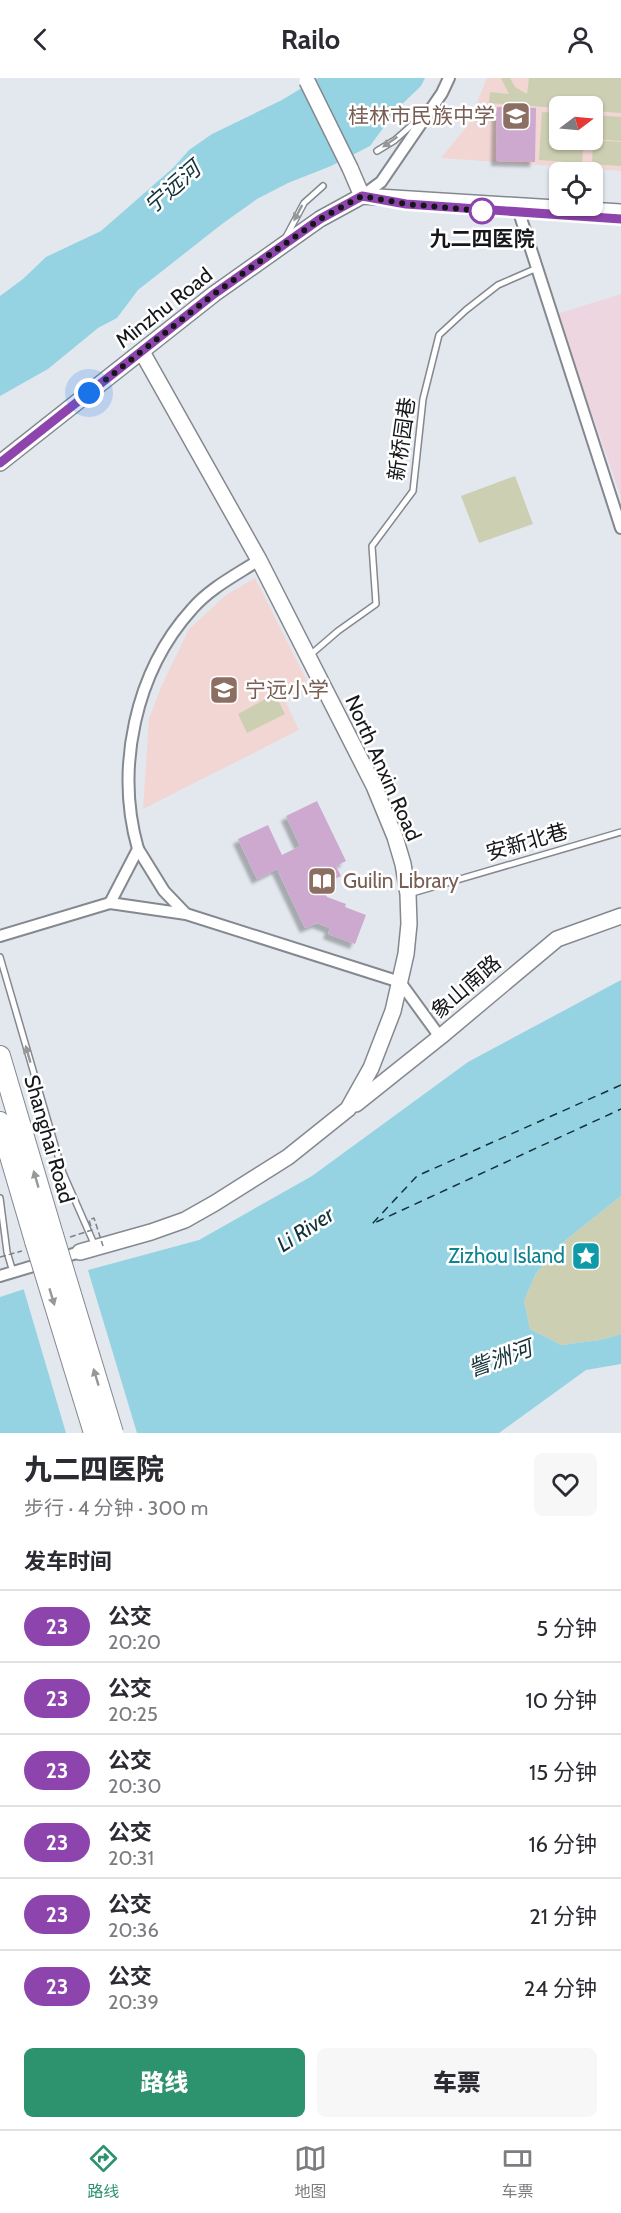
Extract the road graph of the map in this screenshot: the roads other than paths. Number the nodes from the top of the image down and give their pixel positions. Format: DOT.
graph roads {
  1 [pos="449,78"];
  2 [pos="306,80"];
  3 [pos="434,105"];
  4 [pos="377,151"];
  5 [pos="323,186"];
  6 [pos="362,196"];
  7 [pos="518,210"];
  8 [pos="621,212"];
  9 [pos="621,219"];
  10 [pos="281,247"];
  11 [pos="537,268"];
  12 [pos="142,352"];
  13 [pos="0,463"];
  14 [pos="621,528"];
  15 [pos="259,560"];
  16 [pos="308,657"];
  17 [pos="621,832"];
  18 [pos="138,849"];
  19 [pos="408,894"];
  20 [pos="110,903"];
  21 [pos="186,914"];
  22 [pos="621,916"];
  23 [pos="0,936"];
  24 [pos="0,957"];
  25 [pos="400,982"];
  26 [pos="440,1037"];
  27 [pos="0,1056"];
  28 [pos="348,1109"];
  29 [pos="0,1122"];
  30 [pos="0,1198"];
  31 [pos="45,1241"];
  32 [pos="93,1249"];
  33 [pos="13,1272"];
  34 [pos="0,1276"];
  35 [pos="94,1433"];
  36 [pos="113,1433"];
  1 -- 3 [label="street"];
  2 -- 6 [label="street, bridge"];
  3 -- 4 [label="lane, one-way"];
  3 -- 6 [label="street"];
  5 -- 10 [label="lane, one-way"];
  6 -- 7 [label="street"];
  6 -- 10 [label="street, Minzhu Road"];
  7 -- 8 [label="street"];
  7 -- 9 [label="street"];
  7 -- 11 [label="street"];
  10 -- 12 [label="street, Minzhu Road"];
  11 -- 14 [label="street"];
  11 -- 16 [label="lane, 新桥园巷"];
  12 -- 13 [label="street, Minzhu Road"];
  12 -- 15 [label="street, North Anxin Road"];
  15 -- 16 [label="street, North Anxin Road"];
  15 -- 18 [label="street"];
  16 -- 19 [label="street, North Anxin Road"];
  17 -- 19 [label="lane, 安新北巷"];
  18 -- 20 [label="street"];
  18 -- 21 [label="street"];
  19 -- 25 [label="street, North Anxin Road"];
  20 -- 21 [label="street"];
  20 -- 23 [label="street"];
  21 -- 25 [label="street"];
  22 -- 26 [label="street, 象山南路"];
  32 -- 24 [label="lane, one-way"];
  25 -- 26 [label="street"];
  25 -- 28 [label="street, North Anxin Road"];
  26 -- 28 [label="street, 象山南路"];
  31 -- 27 [label="highway, Shanghai Road, one-way"];
  28 -- 32 [label="street, North Anxin Road"];
  29 -- 31 [label="highway, Shanghai Road"];
  30 -- 33 [label="lane"];
  31 -- 35 [label="highway, one-way, bridge"];
  36 -- 31 [label="highway, one-way, bridge"];
  32 -- 33 [label="street"];
  33 -- 34 [label="street"];
}
